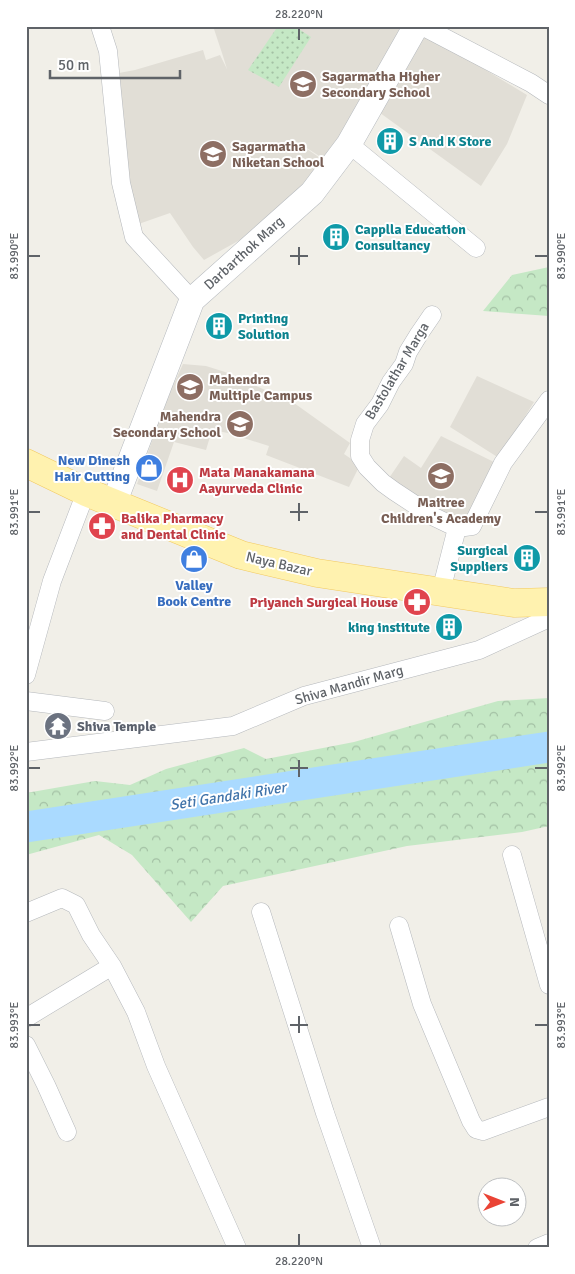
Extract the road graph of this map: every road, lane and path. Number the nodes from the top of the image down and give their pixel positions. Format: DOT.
graph roads {
  1 [pos="100,26"];
  2 [pos="416,26"];
  3 [pos="422,26"];
  4 [pos="549,95"];
  5 [pos="349,144"];
  6 [pos="476,248"];
  7 [pos="192,300"];
  8 [pos="432,315"];
  9 [pos="549,400"];
  10 [pos="543,419"];
  11 [pos="26,463"];
  12 [pos="86,492"];
  13 [pos="114,503"];
  14 [pos="457,528"];
  15 [pos="441,591"];
  16 [pos="549,602"];
  17 [pos="549,618"];
  18 [pos="26,674"];
  19 [pos="26,701"];
  20 [pos="105,710"];
  21 [pos="26,752"];
  22 [pos="512,855"];
  23 [pos="261,912"];
  24 [pos="26,913"];
  25 [pos="399,926"];
  26 [pos="112,966"];
  27 [pos="549,985"];
  28 [pos="26,1018"];
  29 [pos="26,1045"];
  30 [pos="549,1107"];
  31 [pos="66,1132"];
  32 [pos="549,1243"];
  33 [pos="237,1248"];
  34 [pos="372,1248"];
  35 [pos="537,1248"];
  1 -- 7 [label="street"];
  2 -- 5 [label="main road, Darbarthok Marg"];
  3 -- 4 [label="street"];
  5 -- 6 [label="street"];
  5 -- 7 [label="main road, Darbarthok Marg"];
  7 -- 13 [label="main road, Darbarthok Marg"];
  8 -- 14 [label="street, Bastolathar Marga"];
  9 -- 10 [label="street"];
  10 -- 14 [label="street"];
  11 -- 12 [label="main road, Naya Bazar"];
  12 -- 13 [label="main road, Naya Bazar"];
  12 -- 18 [label="street"];
  13 -- 15 [label="main road, Naya Bazar"];
  14 -- 15 [label="street"];
  15 -- 16 [label="main road, Naya Bazar"];
  17 -- 21 [label="street, Shiva Mandir Marg"];
  19 -- 20 [label="street"];
  22 -- 27 [label="street"];
  23 -- 34 [label="street"];
  24 -- 26 [label="street"];
  25 -- 30 [label="street"];
  26 -- 28 [label="street"];
  26 -- 33 [label="street"];
  29 -- 31 [label="street"];
  32 -- 35 [label="street"];
}
